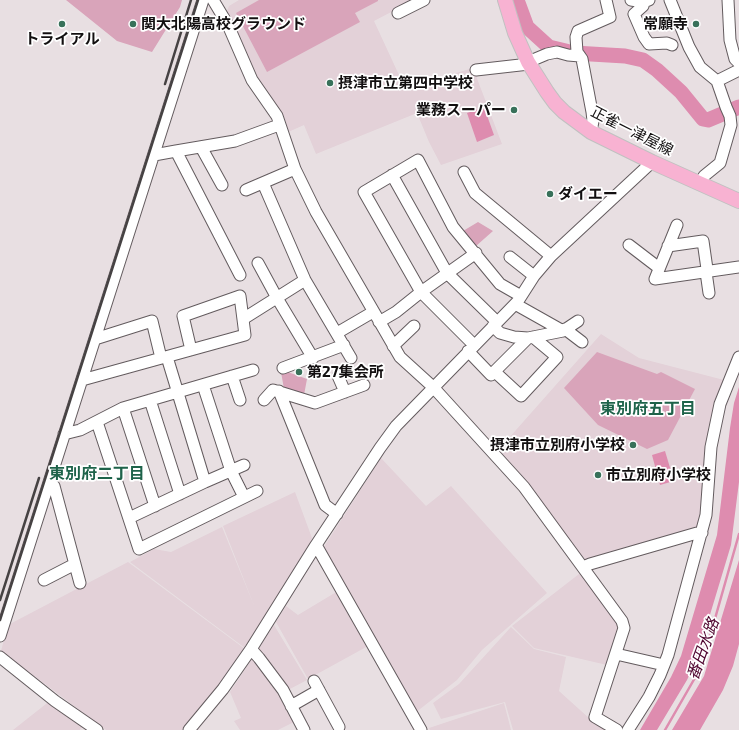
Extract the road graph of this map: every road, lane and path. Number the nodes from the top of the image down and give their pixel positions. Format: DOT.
graph roads {
  1 [pos="203,0"];
  2 [pos="213,0"];
  3 [pos="424,0"];
  4 [pos="505,0"];
  5 [pos="606,0"];
  6 [pos="631,0"];
  7 [pos="670,0"];
  8 [pos="728,0"];
  9 [pos="647,1"];
  10 [pos="398,13"];
  11 [pos="672,45"];
  12 [pos="579,54"];
  13 [pos="529,63"];
  14 [pos="739,65"];
  15 [pos="476,70"];
  16 [pos="717,81"];
  17 [pos="279,125"];
  18 [pos="591,132"];
  19 [pos="201,147"];
  20 [pos="176,151"];
  21 [pos="154,154"];
  22 [pos="652,162"];
  23 [pos="295,169"];
  24 [pos="464,172"];
  25 [pos="392,175"];
  26 [pos="263,182"];
  27 [pos="700,183"];
  28 [pos="222,185"];
  29 [pos="246,190"];
  30 [pos="739,201"];
  31 [pos="677,225"];
  32 [pos="629,245"];
  33 [pos="668,246"];
  34 [pos="476,253"];
  35 [pos="550,256"];
  36 [pos="510,257"];
  37 [pos="258,263"];
  38 [pos="739,267"];
  39 [pos="659,268"];
  40 [pos="706,272"];
  41 [pos="448,274"];
  42 [pos="240,275"];
  43 [pos="534,276"];
  44 [pos="305,280"];
  45 [pos="421,292"];
  46 [pos="710,293"];
  47 [pos="277,298"];
  48 [pos="518,300"];
  49 [pos="373,312"];
  50 [pos="243,320"];
  51 [pos="578,321"];
  52 [pos="379,322"];
  53 [pos="495,324"];
  54 [pos="414,326"];
  55 [pos="564,330"];
  56 [pos="336,333"];
  57 [pos="531,338"];
  58 [pos="95,339"];
  59 [pos="582,342"];
  60 [pos="344,345"];
  61 [pos="393,346"];
  62 [pos="471,348"];
  63 [pos="191,350"];
  64 [pos="164,357"];
  65 [pos="739,357"];
  66 [pos="313,358"];
  67 [pos="351,358"];
  68 [pos="283,368"];
  69 [pos="252,370"];
  70 [pos="495,372"];
  71 [pos="232,376"];
  72 [pos="338,376"];
  73 [pos="82,380"];
  74 [pos="203,385"];
  75 [pos="364,385"];
  76 [pos="433,387"];
  77 [pos="279,392"];
  78 [pos="345,392"];
  79 [pos="177,393"];
  80 [pos="150,400"];
  81 [pos="240,400"];
  82 [pos="264,400"];
  83 [pos="123,408"];
  84 [pos="97,422"];
  85 [pos="64,434"];
  86 [pos="244,465"];
  87 [pos="231,471"];
  88 [pos="49,482"];
  89 [pos="205,482"];
  90 [pos="257,491"];
  91 [pos="180,494"];
  92 [pos="244,497"];
  93 [pos="155,506"];
  94 [pos="337,514"];
  95 [pos="129,518"];
  96 [pos="702,533"];
  97 [pos="316,545"];
  98 [pos="75,564"];
  99 [pos="583,568"];
  100 [pos="44,580"];
  101 [pos="80,583"];
  102 [pos="0,636"];
  103 [pos="251,649"];
  104 [pos="616,654"];
  105 [pos="0,657"];
  106 [pos="664,665"];
  107 [pos="291,706"];
  108 [pos="339,727"];
  109 [pos="97,730"];
  110 [pos="189,730"];
  111 [pos="304,730"];
  112 [pos="421,730"];
  113 [pos="617,730"];
  114 [pos="628,730"];
  1 -- 21 [label="street"];
  2 -- 17 [label="street"];
  3 -- 10 [label="street"];
  4 -- 13 [label="main road, 正雀一津屋線"];
  5 -- 12 [label="street"];
  6 -- 9 [label="street"];
  7 -- 16 [label="street"];
  8 -- 14 [label="street"];
  9 -- 11 [label="street"];
  12 -- 13 [label="street"];
  12 -- 18 [label="street"];
  13 -- 15 [label="street"];
  13 -- 18 [label="main road, 正雀一津屋線"];
  14 -- 16 [label="street"];
  16 -- 27 [label="street"];
  17 -- 19 [label="street"];
  17 -- 23 [label="street"];
  18 -- 22 [label="main road, 正雀一津屋線"];
  19 -- 20 [label="street"];
  19 -- 28 [label="street"];
  20 -- 21 [label="street"];
  20 -- 42 [label="street"];
  21 -- 58 [label="street"];
  22 -- 27 [label="main road, 正雀一津屋線"];
  22 -- 35 [label="street"];
  23 -- 26 [label="street"];
  23 -- 49 [label="street"];
  24 -- 35 [label="street"];
  25 -- 34 [label="street"];
  25 -- 41 [label="street"];
  25 -- 45 [label="street"];
  26 -- 29 [label="street"];
  26 -- 44 [label="street"];
  27 -- 30 [label="main road, 正雀一津屋線"];
  31 -- 33 [label="street"];
  32 -- 39 [label="street"];
  33 -- 39 [label="street"];
  33 -- 40 [label="street"];
  34 -- 41 [label="street"];
  34 -- 48 [label="street"];
  35 -- 43 [label="street"];
  36 -- 43 [label="street"];
  37 -- 47 [label="street"];
  38 -- 40 [label="street"];
  39 -- 40 [label="street"];
  40 -- 46 [label="street"];
  41 -- 45 [label="street"];
  41 -- 53 [label="street"];
  43 -- 48 [label="street"];
  44 -- 47 [label="street"];
  44 -- 56 [label="street"];
  45 -- 52 [label="street"];
  45 -- 62 [label="street"];
  47 -- 50 [label="street"];
  47 -- 66 [label="street"];
  48 -- 53 [label="street"];
  48 -- 55 [label="street"];
  49 -- 52 [label="street"];
  49 -- 56 [label="street"];
  50 -- 63 [label="street"];
  50 -- 63 [label="street"];
  51 -- 55 [label="street"];
  52 -- 61 [label="street"];
  53 -- 57 [label="street"];
  53 -- 62 [label="street"];
  54 -- 61 [label="street"];
  55 -- 57 [label="street"];
  55 -- 59 [label="street"];
  56 -- 60 [label="street"];
  57 -- 70 [label="street"];
  57 -- 70 [label="street"];
  58 -- 64 [label="street"];
  58 -- 73 [label="street"];
  60 -- 66 [label="street"];
  60 -- 67 [label="street"];
  61 -- 76 [label="street"];
  62 -- 70 [label="street"];
  62 -- 76 [label="street"];
  63 -- 64 [label="street"];
  64 -- 73 [label="street"];
  64 -- 79 [label="street"];
  65 -- 96 [label="street"];
  66 -- 68 [label="street"];
  69 -- 71 [label="street"];
  71 -- 74 [label="street"];
  71 -- 81 [label="street"];
  72 -- 78 [label="street"];
  73 -- 85 [label="street"];
  74 -- 79 [label="street"];
  74 -- 87 [label="street"];
  75 -- 78 [label="street"];
  76 -- 94 [label="street"];
  76 -- 99 [label="street"];
  77 -- 78 [label="street"];
  77 -- 82 [label="street"];
  77 -- 94 [label="street"];
  79 -- 80 [label="street"];
  79 -- 89 [label="street"];
  80 -- 83 [label="street"];
  80 -- 91 [label="street"];
  83 -- 84 [label="street"];
  83 -- 93 [label="street"];
  84 -- 85 [label="street"];
  84 -- 95 [label="street"];
  85 -- 88 [label="street"];
  86 -- 87 [label="street"];
  87 -- 89 [label="street"];
  87 -- 92 [label="street"];
  88 -- 98 [label="street"];
  88 -- 102 [label="street"];
  89 -- 91 [label="street"];
  90 -- 92 [label="street"];
  91 -- 93 [label="street"];
  92 -- 95 [label="street"];
  93 -- 95 [label="street"];
  94 -- 97 [label="street"];
  96 -- 99 [label="street"];
  96 -- 106 [label="street"];
  97 -- 103 [label="street"];
  97 -- 112 [label="street"];
  98 -- 100 [label="street"];
  98 -- 101 [label="street"];
  99 -- 104 [label="street"];
  103 -- 107 [label="street"];
  103 -- 110 [label="street"];
  104 -- 106 [label="street"];
  104 -- 113 [label="street"];
  105 -- 109 [label="street"];
  106 -- 114 [label="street"];
  107 -- 108 [label="street"];
  107 -- 111 [label="street"];
}
